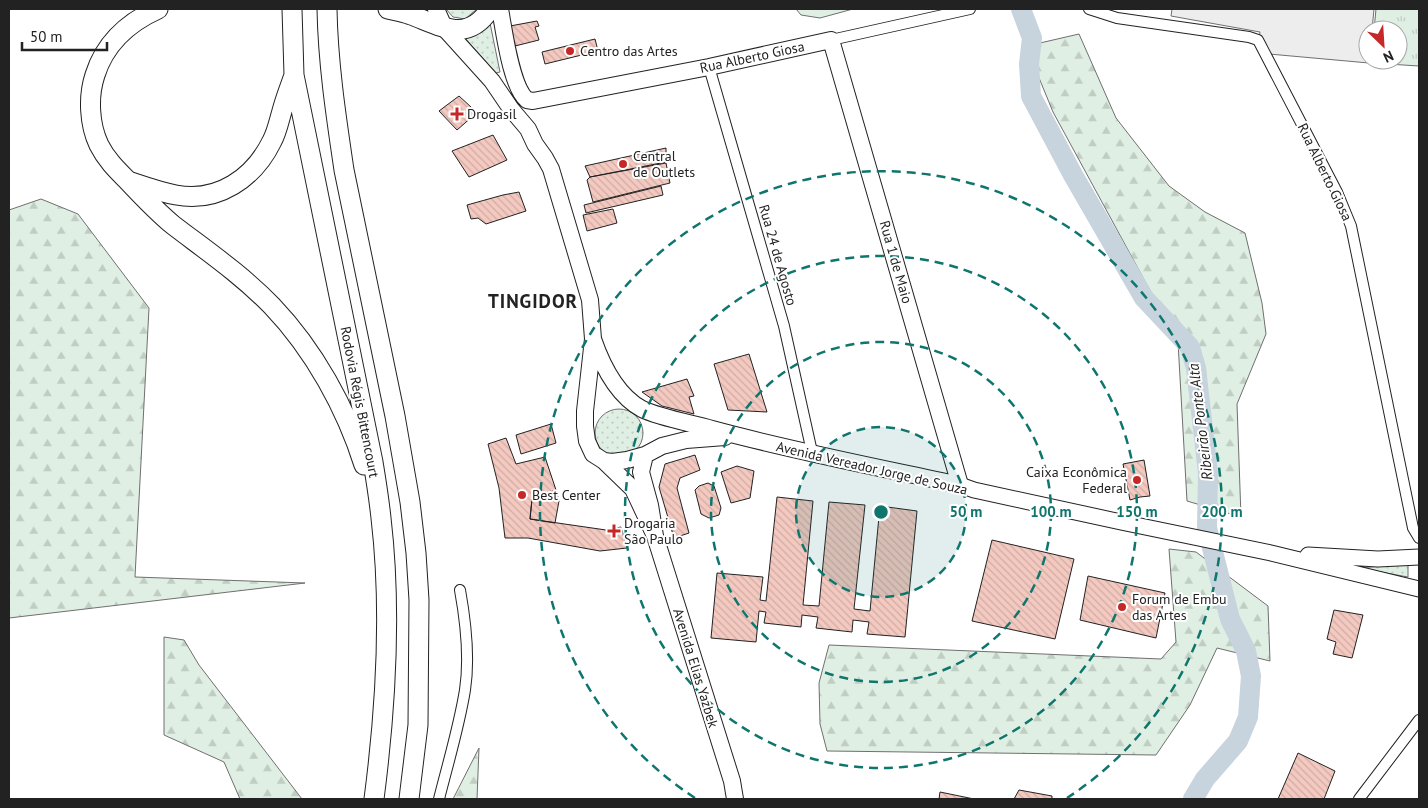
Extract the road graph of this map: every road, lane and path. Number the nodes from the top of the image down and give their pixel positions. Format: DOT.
graph roads {
  1 [pos="158,9"];
  2 [pos="292,9"];
  3 [pos="327,9"];
  4 [pos="388,9"];
  5 [pos="436,9"];
  6 [pos="490,9"];
  7 [pos="500,9"];
  8 [pos="970,9"];
  9 [pos="1089,9"];
  10 [pos="445,29"];
  11 [pos="831,40"];
  12 [pos="709,67"];
  13 [pos="294,75"];
  14 [pos="534,101"];
  15 [pos="528,129"];
  16 [pos="126,180"];
  17 [pos="593,339"];
  18 [pos="738,437"];
  19 [pos="812,452"];
  20 [pos="645,455"];
  21 [pos="952,457"];
  22 [pos="604,461"];
  23 [pos="934,479"];
  24 [pos="960,485"];
  25 [pos="381,519"];
  26 [pos="655,536"];
  27 [pos="1419,538"];
  28 [pos="1271,553"];
  29 [pos="1419,557"];
  30 [pos="1419,589"];
  31 [pos="460,590"];
  32 [pos="1419,720"];
  33 [pos="374,799"];
  34 [pos="409,799"];
  35 [pos="439,799"];
  36 [pos="735,799"];
  37 [pos="1359,799"];
  1 -- 16 [label="highway"];
  2 -- 13 [label="highway, Rodovia Régis Bittencourt"];
  3 -- 34 [label="highway"];
  4 -- 10 [label="highway"];
  5 -- 10 [label="main road, Avenida Elias Yazbek"];
  6 -- 10 [label="highway"];
  7 -- 14 [label="main road"];
  8 -- 11 [label="street, Rua Alberto Giosa"];
  9 -- 27 [label="street, Rua Alberto Giosa"];
  10 -- 15 [label="main road, Avenida Elias Yazbek"];
  11 -- 12 [label="main road, Rua Alberto Giosa"];
  11 -- 21 [label="main road, Rua 1 de Maio"];
  12 -- 14 [label="main road, Rua Alberto Giosa"];
  12 -- 19 [label="street, Rua 24 de Agosto"];
  13 -- 16 [label="highway"];
  13 -- 25 [label="highway, Rodovia Régis Bittencourt"];
  14 -- 15 [label="main road"];
  15 -- 17 [label="main road, Avenida Elias Yazbek"];
  16 -- 25 [label="highway"];
  17 -- 18 [label="main road, Avenida Vereador Jorge de Souza"];
  17 -- 22 [label="main road, Avenida Elias Yazbek"];
  18 -- 19 [label="main road, Avenida Vereador Jorge de Souza"];
  18 -- 20 [label="main road, Avenida Vereador Jorge de Souza"];
  19 -- 23 [label="main road, Avenida Vereador Jorge de Souza"];
  20 -- 22 [label="main road, Avenida Vereador Jorge de Souza"];
  20 -- 26 [label="main road, Avenida Elias Yazbek"];
  21 -- 23 [label="main road"];
  21 -- 24 [label="main road, Rua 1 de Maio"];
  22 -- 26 [label="main road, Avenida Elias Yazbek"];
  23 -- 24 [label="main road, Avenida Vereador Jorge de Souza"];
  24 -- 28 [label="main road, Avenida Vereador Jorge de Souza"];
  25 -- 33 [label="highway, Rodovia Régis Bittencourt"];
  26 -- 36 [label="main road, Avenida Elias Yazbek"];
  28 -- 29 [label="main road, Avenida Vereador Jorge de Souza"];
  28 -- 30 [label="main road, Avenida Vereador Jorge de Souza"];
  31 -- 35 [label="street"];
  32 -- 37 [label="street"];
}
